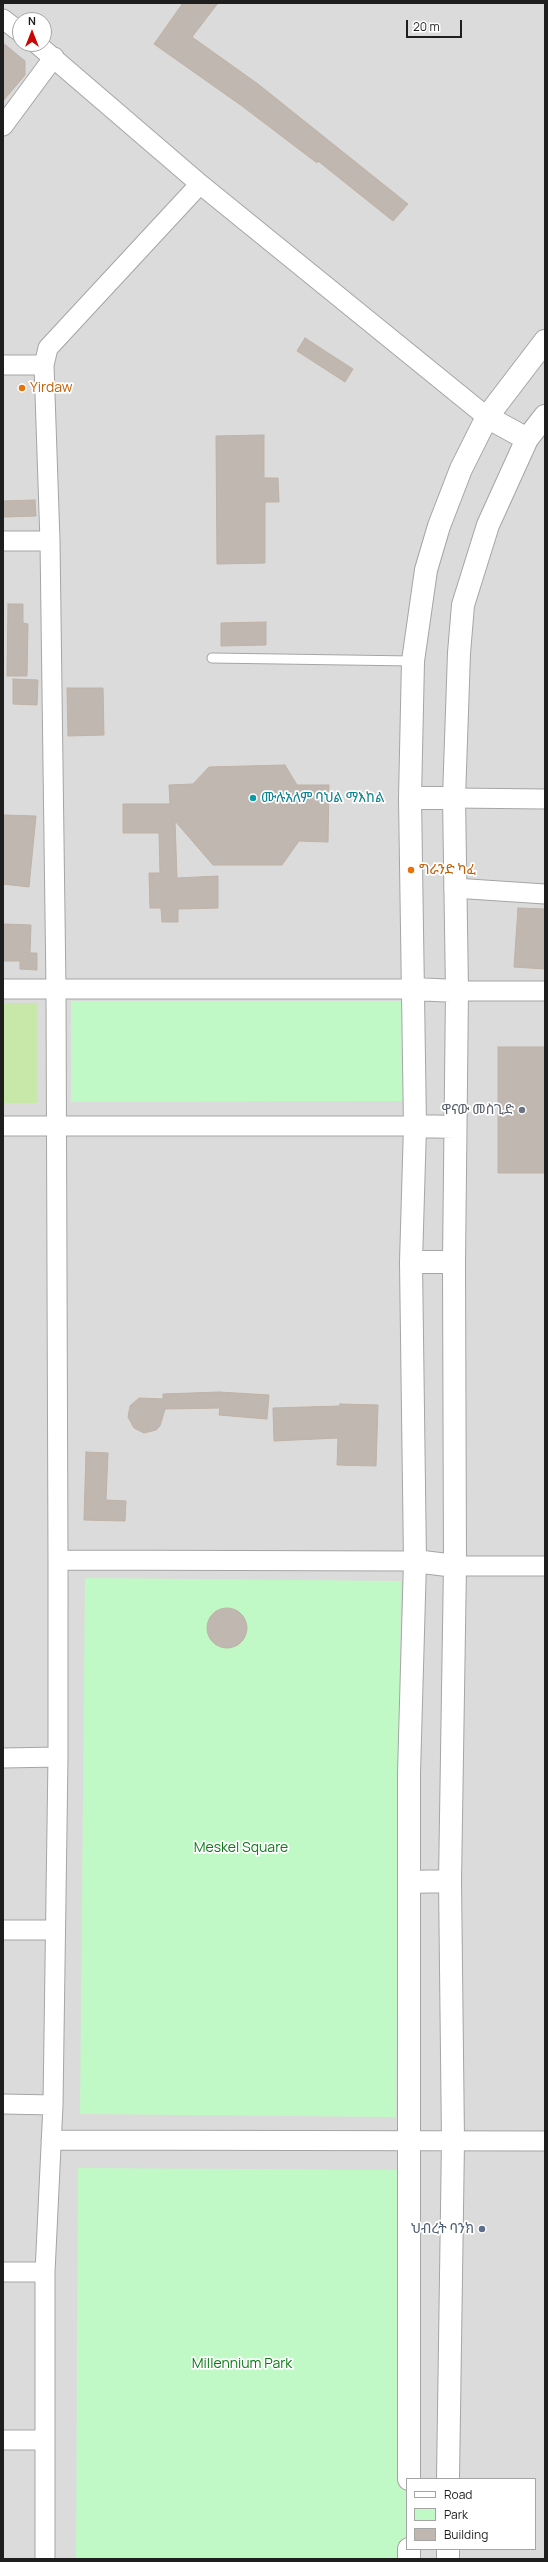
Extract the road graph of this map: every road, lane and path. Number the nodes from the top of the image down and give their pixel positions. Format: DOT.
graph roads {
  1 [pos="3,19"];
  2 [pos="12,26"];
  3 [pos="47,52"];
  4 [pos="54,57"];
  5 [pos="3,126"];
  6 [pos="200,184"];
  7 [pos="545,341"];
  8 [pos="3,365"];
  9 [pos="44,365"];
  10 [pos="545,416"];
  11 [pos="487,417"];
  12 [pos="527,439"];
  13 [pos="3,541"];
  14 [pos="50,541"];
  15 [pos="212,658"];
  16 [pos="413,661"];
  17 [pos="410,798"];
  18 [pos="454,798"];
  19 [pos="545,799"];
  20 [pos="454,888"];
  21 [pos="545,894"];
  22 [pos="3,989"];
  23 [pos="56,989"];
  24 [pos="413,989"];
  25 [pos="457,991"];
  26 [pos="545,992"];
  27 [pos="3,1126"];
  28 [pos="57,1126"];
  29 [pos="415,1126"];
  30 [pos="454,1127"];
  31 [pos="411,1262"];
  32 [pos="454,1262"];
  33 [pos="58,1560"];
  34 [pos="415,1561"];
  35 [pos="455,1566"];
  36 [pos="545,1566"];
  37 [pos="58,1757"];
  38 [pos="3,1758"];
  39 [pos="450,1881"];
  40 [pos="409,1882"];
  41 [pos="3,1930"];
  42 [pos="55,1930"];
  43 [pos="3,2104"];
  44 [pos="53,2105"];
  45 [pos="51,2140"];
  46 [pos="410,2140"];
  47 [pos="453,2141"];
  48 [pos="545,2141"];
  49 [pos="3,2272"];
  50 [pos="45,2272"];
  51 [pos="3,2440"];
  52 [pos="43,2440"];
  53 [pos="410,2478"];
  54 [pos="448,2478"];
  55 [pos="45,2559"];
  1 -- 2 [label="street"];
  3 -- 4 [label="street"];
  4 -- 5 [label="street"];
  4 -- 6 [label="street"];
  6 -- 9 [label="street"];
  6 -- 11 [label="street"];
  7 -- 11 [label="street"];
  8 -- 9 [label="street"];
  9 -- 14 [label="street"];
  10 -- 12 [label="street"];
  11 -- 12 [label="street"];
  11 -- 16 [label="street"];
  12 -- 18 [label="street"];
  13 -- 14 [label="street"];
  14 -- 23 [label="street"];
  15 -- 16 [label="lane"];
  16 -- 17 [label="street"];
  17 -- 18 [label="street"];
  17 -- 24 [label="street"];
  18 -- 19 [label="street"];
  18 -- 20 [label="street"];
  20 -- 21 [label="street"];
  20 -- 25 [label="street"];
  22 -- 23 [label="street"];
  23 -- 24 [label="street"];
  23 -- 28 [label="street"];
  24 -- 25 [label="street"];
  24 -- 29 [label="street"];
  25 -- 26 [label="street"];
  25 -- 30 [label="street"];
  27 -- 28 [label="street"];
  28 -- 29 [label="street"];
  28 -- 33 [label="street"];
  29 -- 30 [label="street"];
  29 -- 31 [label="street"];
  30 -- 32 [label="street"];
  31 -- 32 [label="street"];
  31 -- 34 [label="street"];
  32 -- 35 [label="street"];
  33 -- 34 [label="street"];
  33 -- 37 [label="street"];
  34 -- 35 [label="street"];
  34 -- 40 [label="street"];
  35 -- 36 [label="street"];
  35 -- 39 [label="street"];
  37 -- 38 [label="street"];
  37 -- 42 [label="street"];
  39 -- 40 [label="street"];
  39 -- 47 [label="street"];
  40 -- 46 [label="street"];
  41 -- 42 [label="street"];
  42 -- 44 [label="street"];
  43 -- 44 [label="street"];
  44 -- 45 [label="street"];
  45 -- 46 [label="street"];
  45 -- 50 [label="street"];
  46 -- 47 [label="street"];
  46 -- 53 [label="street"];
  47 -- 48 [label="street"];
  47 -- 54 [label="street"];
  49 -- 50 [label="street"];
  50 -- 52 [label="street"];
  51 -- 52 [label="street"];
  52 -- 55 [label="street"];
}
